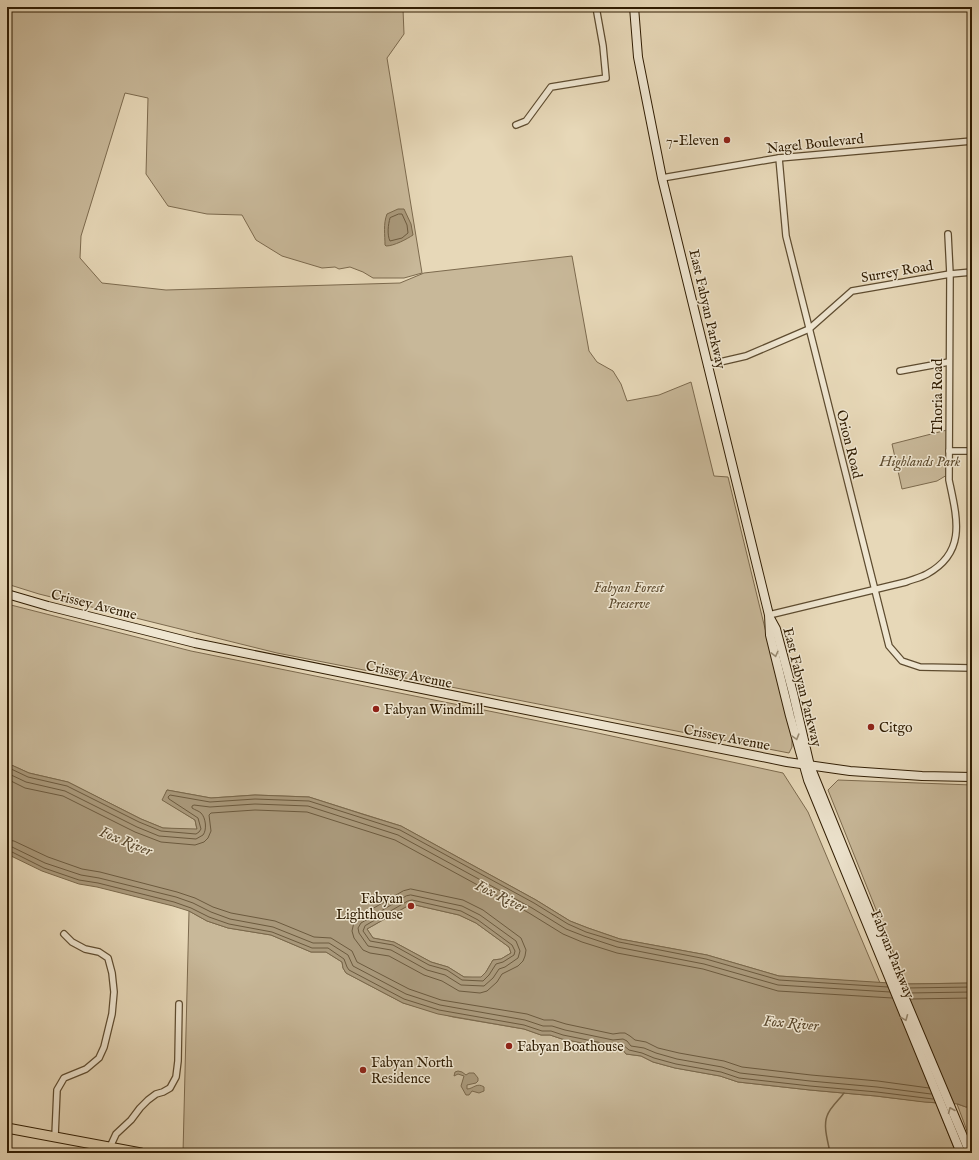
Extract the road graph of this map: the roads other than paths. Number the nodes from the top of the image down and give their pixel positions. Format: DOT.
graph roads {
  1 [pos="596,7"];
  2 [pos="634,7"];
  3 [pos="516,126"];
  4 [pos="972,141"];
  5 [pos="779,158"];
  6 [pos="662,178"];
  7 [pos="948,234"];
  8 [pos="972,272"];
  9 [pos="950,274"];
  10 [pos="809,329"];
  11 [pos="949,362"];
  12 [pos="707,365"];
  13 [pos="900,371"];
  14 [pos="949,451"];
  15 [pos="972,451"];
  16 [pos="875,589"];
  17 [pos="7,594"];
  18 [pos="769,615"];
  19 [pos="972,668"];
  20 [pos="807,765"];
  21 [pos="972,777"];
  22 [pos="64,934"];
  23 [pos="179,1004"];
  24 [pos="7,1128"];
  25 [pos="55,1136"];
  26 [pos="110,1147"];
  27 [pos="964,1150"];
  28 [pos="141,1153"];
  1 -- 3 [label="street"];
  2 -- 6 [label="main road, East Fabyan Parkway"];
  4 -- 5 [label="street, Nagel Boulevard"];
  5 -- 6 [label="street, Nagel Boulevard"];
  5 -- 10 [label="street, Orion Road"];
  6 -- 12 [label="main road, East Fabyan Parkway"];
  7 -- 9 [label="street, Thoria Road"];
  8 -- 9 [label="street, Surrey Road"];
  9 -- 10 [label="street, Surrey Road"];
  9 -- 11 [label="street, Thoria Road"];
  10 -- 12 [label="street, Surrey Road"];
  10 -- 16 [label="street, Orion Road"];
  11 -- 13 [label="street"];
  11 -- 14 [label="street, Thoria Road"];
  12 -- 18 [label="main road, East Fabyan Parkway"];
  14 -- 15 [label="street"];
  14 -- 16 [label="street, Thoria Road"];
  16 -- 18 [label="street, Thoria Road"];
  16 -- 19 [label="street, Orion Road"];
  17 -- 20 [label="main road, Crissey Avenue"];
  18 -- 20 [label="main road, East Fabyan Parkway"];
  20 -- 21 [label="main road, Crissey Avenue"];
  20 -- 27 [label="main road, Fabyan Parkway"];
  22 -- 25 [label="street"];
  23 -- 26 [label="street"];
  24 -- 25 [label="main road"];
  25 -- 26 [label="main road"];
  26 -- 28 [label="main road"];
}
